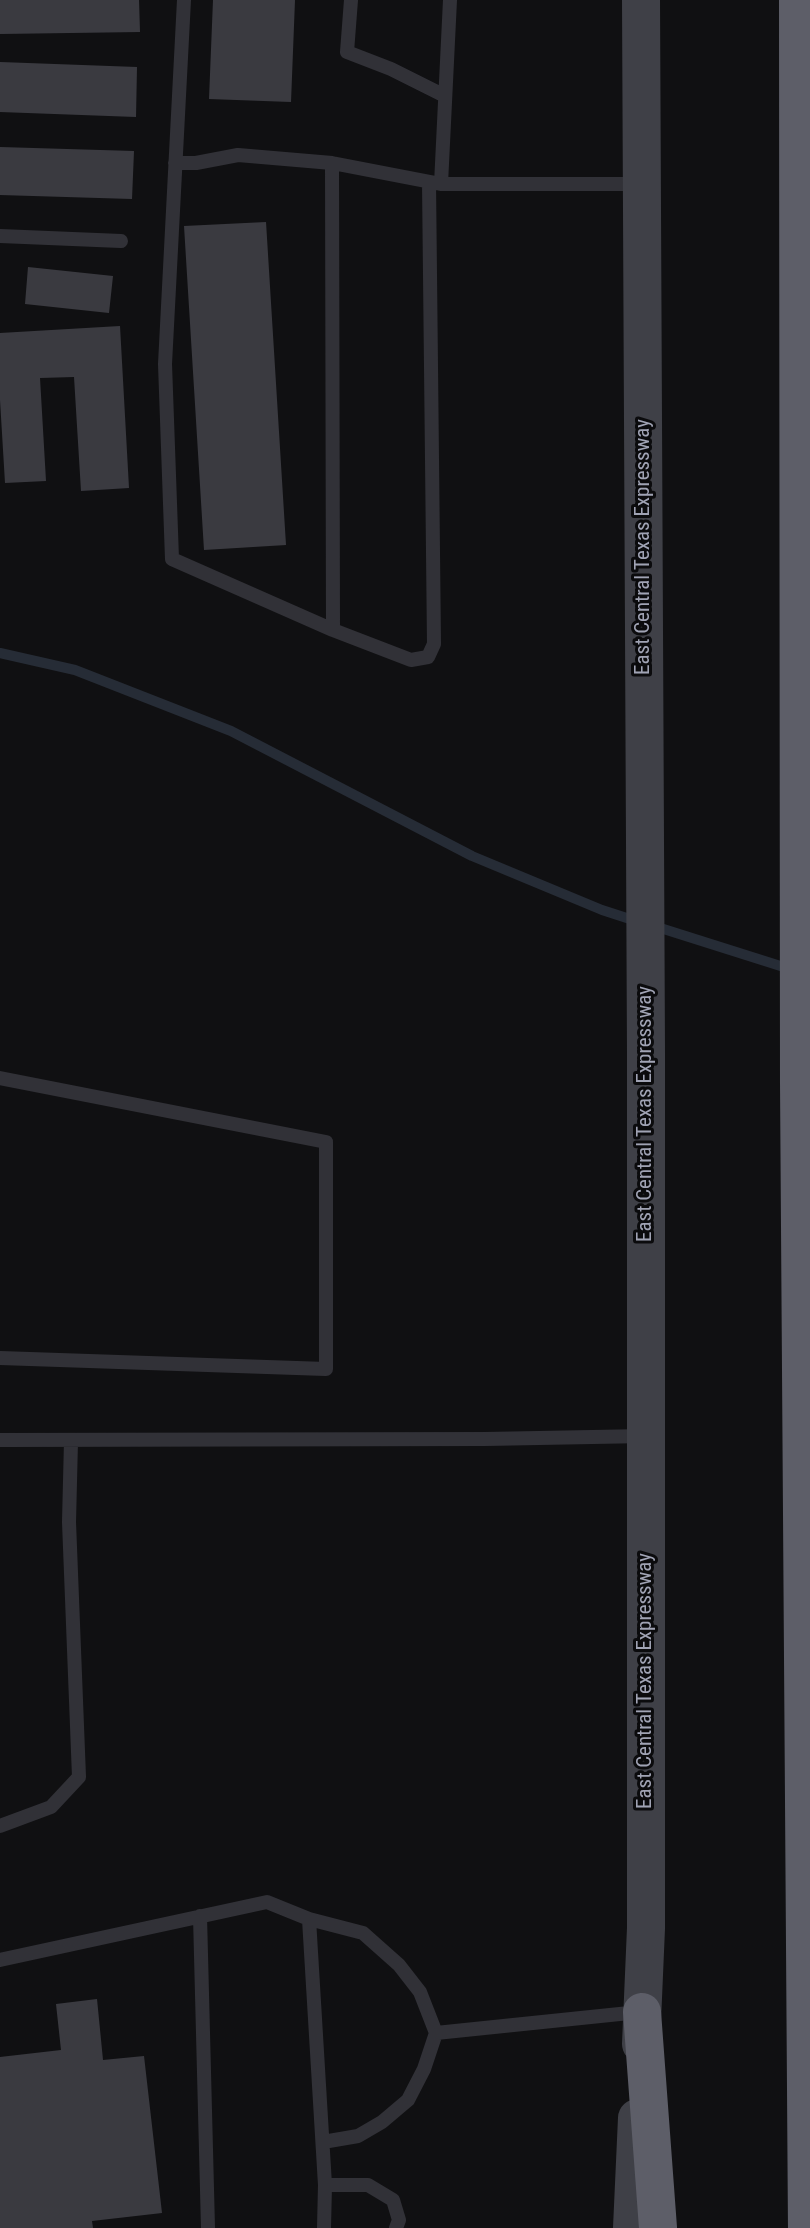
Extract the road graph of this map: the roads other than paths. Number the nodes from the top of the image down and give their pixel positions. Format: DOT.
graph roads {
  1 [pos="184,0"];
  2 [pos="351,0"];
  3 [pos="450,0"];
  4 [pos="641,0"];
  5 [pos="799,0"];
  6 [pos="445,96"];
  7 [pos="175,163"];
  8 [pos="332,163"];
  9 [pos="435,183"];
  10 [pos="643,184"];
  11 [pos="0,236"];
  12 [pos="121,241"];
  13 [pos="333,630"];
  14 [pos="0,1078"];
  15 [pos="0,1358"];
  16 [pos="646,1436"];
  17 [pos="0,1440"];
  18 [pos="71,1441"];
  19 [pos="0,1826"];
  20 [pos="200,1916"];
  21 [pos="309,1919"];
  22 [pos="0,1960"];
  23 [pos="642,2012"];
  24 [pos="436,2033"];
  25 [pos="323,2142"];
  26 [pos="326,2185"];
  27 [pos="208,2228"];
  28 [pos="324,2228"];
  29 [pos="396,2228"];
  30 [pos="632,2228"];
  31 [pos="658,2228"];
  32 [pos="807,2228"];
  1 -- 7 [label="lane"];
  2 -- 6 [label="lane"];
  3 -- 6 [label="lane"];
  4 -- 10 [label="main road, East Central Texas Expressway"];
  5 -- 32 [label="highway"];
  6 -- 9 [label="lane"];
  7 -- 8 [label="lane"];
  7 -- 13 [label="lane"];
  8 -- 9 [label="lane"];
  8 -- 13 [label="lane"];
  9 -- 10 [label="lane"];
  9 -- 13 [label="lane"];
  10 -- 16 [label="main road, East Central Texas Expressway"];
  11 -- 12 [label="lane"];
  14 -- 15 [label="lane"];
  16 -- 18 [label="lane"];
  16 -- 23 [label="main road, East Central Texas Expressway"];
  17 -- 18 [label="lane"];
  18 -- 19 [label="lane"];
  20 -- 21 [label="lane"];
  20 -- 22 [label="lane"];
  20 -- 27 [label="lane"];
  21 -- 24 [label="lane"];
  21 -- 25 [label="lane"];
  23 -- 24 [label="lane"];
  23 -- 30 [label="main road, East Central Texas Expressway"];
  23 -- 31 [label="highway"];
  24 -- 25 [label="lane"];
  25 -- 26 [label="lane"];
  26 -- 28 [label="lane"];
  26 -- 29 [label="lane"];
}
